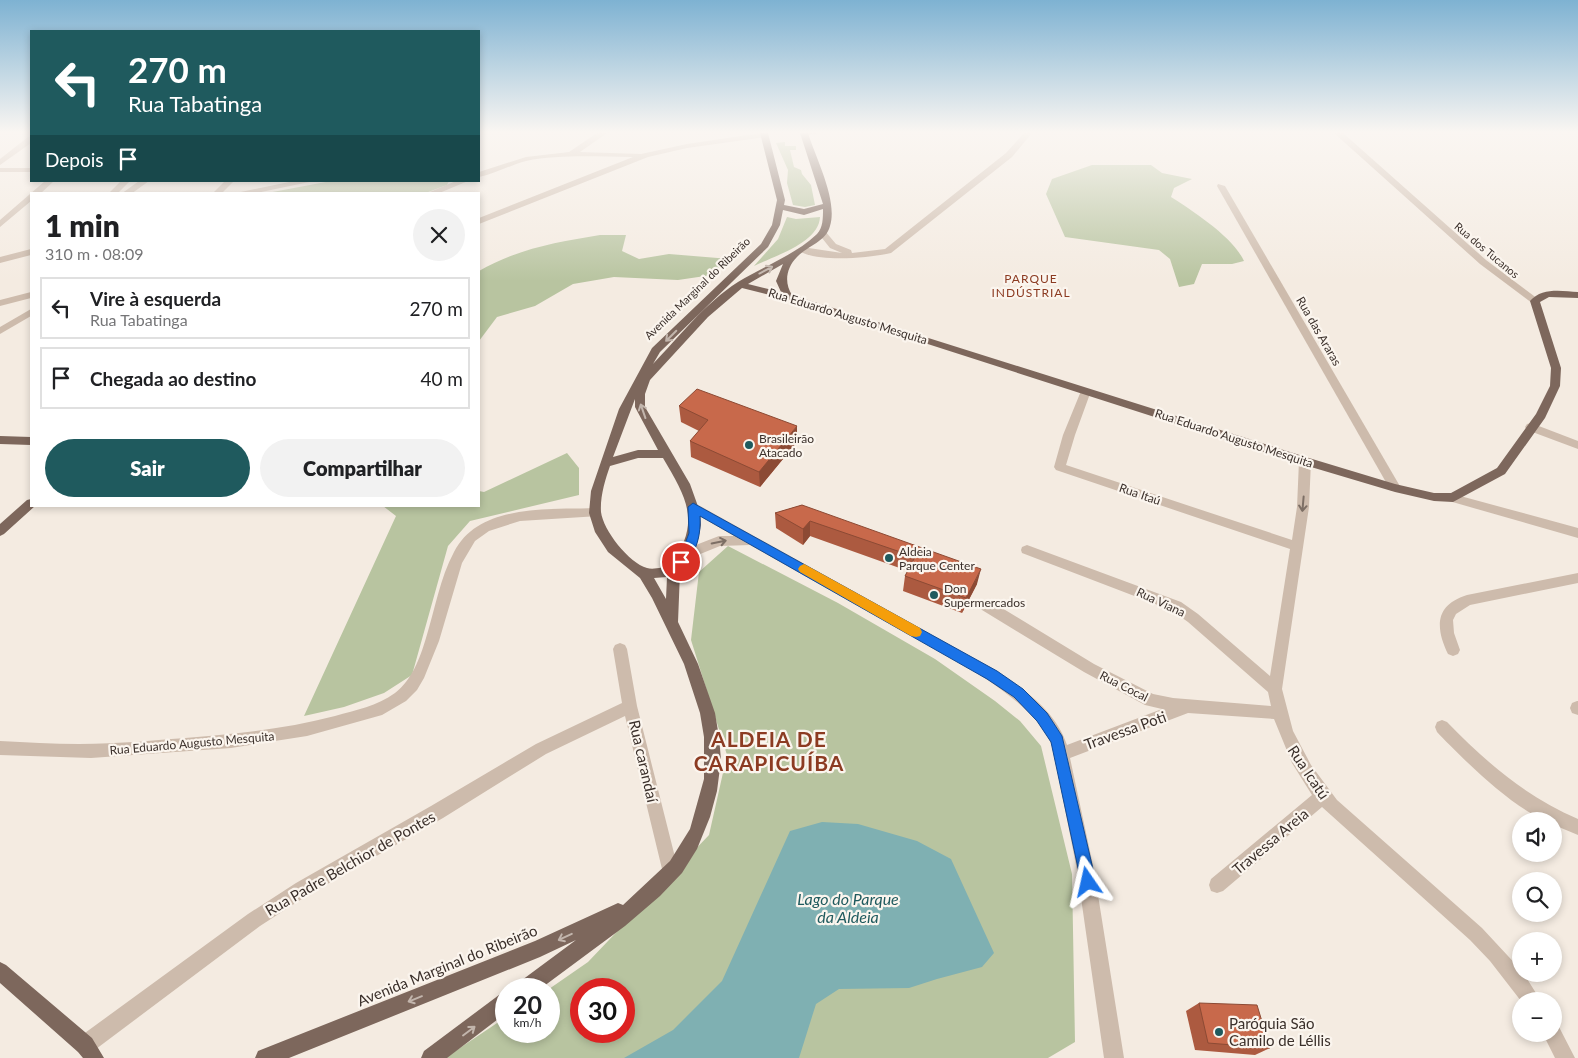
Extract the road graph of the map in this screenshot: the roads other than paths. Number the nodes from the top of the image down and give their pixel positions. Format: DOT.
graph roads {
  1 [pos="48,182"];
  2 [pos="124,182"];
  3 [pos="143,182"];
  4 [pos="228,182"];
  5 [pos="302,182"];
  6 [pos="460,182"];
  7 [pos="577,182"];
  8 [pos="777,182"];
  9 [pos="820,182"];
  10 [pos="975,182"];
  11 [pos="1393,182"];
  12 [pos="1221,186"];
  13 [pos="37,192"];
  14 [pos="113,192"];
  15 [pos="129,192"];
  16 [pos="217,192"];
  17 [pos="247,192"];
  18 [pos="434,192"];
  19 [pos="30,198"];
  20 [pos="828,205"];
  21 [pos="780,207"];
  22 [pos="480,221"];
  23 [pos="0,224"];
  24 [pos="822,233"];
  25 [pos="30,252"];
  26 [pos="797,253"];
  27 [pos="863,254"];
  28 [pos="0,260"];
  29 [pos="740,285"];
  30 [pos="30,295"];
  31 [pos="1578,295"];
  32 [pos="788,296"];
  33 [pos="1535,301"];
  34 [pos="4,302"];
  35 [pos="28,314"];
  36 [pos="0,330"];
  37 [pos="1086,391"];
  38 [pos="1531,427"];
  39 [pos="0,440"];
  40 [pos="30,441"];
  41 [pos="1578,445"];
  42 [pos="666,454"];
  43 [pos="1305,461"];
  44 [pos="607,463"];
  45 [pos="1395,488"];
  46 [pos="1453,498"];
  47 [pos="30,504"];
  48 [pos="693,507"];
  49 [pos="595,513"];
  50 [pos="0,531"];
  51 [pos="1578,533"];
  52 [pos="754,540"];
  53 [pos="1296,546"];
  54 [pos="1027,550"];
  55 [pos="688,554"];
  56 [pos="674,570"];
  57 [pos="645,574"];
  58 [pos="1578,578"];
  59 [pos="987,606"];
  60 [pos="672,620"];
  61 [pos="620,649"];
  62 [pos="1453,650"];
  63 [pos="1275,689"];
  64 [pos="630,706"];
  65 [pos="1188,706"];
  66 [pos="1278,713"];
  67 [pos="1442,727"];
  68 [pos="0,748"];
  69 [pos="1060,754"];
  70 [pos="1322,796"];
  71 [pos="1578,827"];
  72 [pos="671,873"];
  73 [pos="1217,885"];
  74 [pos="641,901"];
  75 [pos="0,972"];
  76 [pos="539,978"];
  77 [pos="1525,992"];
  78 [pos="495,1010"];
  79 [pos="1556,1042"];
  80 [pos="92,1054"];
  81 [pos="265,1058"];
  82 [pos="431,1058"];
  83 [pos="1114,1058"];
  84 [pos="1564,1058"];
  1 -- 13 [label="street"];
  2 -- 14 [label="street"];
  3 -- 15 [label="street"];
  4 -- 16 [label="street"];
  5 -- 17 [label="street"];
  6 -- 18 [label="street"];
  7 -- 22 [label="street"];
  8 -- 21 [label="main road, Avenida Marginal do Ribeirão"];
  9 -- 20 [label="main road"];
  10 -- 27 [label="street"];
  11 -- 33 [label="street, Rua dos Tucanos"];
  12 -- 45 [label="street, Rua das Araras"];
  19 -- 23 [label="street"];
  20 -- 21 [label="main road"];
  20 -- 24 [label="main road"];
  21 -- 44 [label="main road, Avenida Marginal do Ribeirão, one-way"];
  24 -- 26 [label="main road, Avenida Marginal do Ribeirão"];
  24 -- 27 [label="street"];
  25 -- 28 [label="street"];
  26 -- 27 [label="street"];
  29 -- 26 [label="main road, Avenida Marginal do Ribeirão, one-way"];
  26 -- 32 [label="main road"];
  29 -- 32 [label="main road, Rua Eduardo Augusto Mesquita"];
  42 -- 29 [label="main road, Avenida Marginal do Ribeirão, one-way"];
  30 -- 34 [label="street"];
  31 -- 33 [label="main road"];
  32 -- 37 [label="main road, Rua Eduardo Augusto Mesquita"];
  33 -- 38 [label="main road"];
  34 -- 35 [label="street"];
  35 -- 36 [label="street"];
  37 -- 43 [label="main road, Rua Eduardo Augusto Mesquita"];
  37 -- 53 [label="street, Rua Itaú"];
  38 -- 41 [label="street"];
  38 -- 46 [label="main road"];
  39 -- 40 [label="main road"];
  42 -- 44 [label="main road"];
  42 -- 48 [label="main road"];
  43 -- 45 [label="main road, Rua Eduardo Augusto Mesquita"];
  43 -- 53 [label="street, Rua Icatú, one-way"];
  44 -- 49 [label="main road"];
  45 -- 46 [label="main road, Rua Eduardo Augusto Mesquita"];
  46 -- 51 [label="street"];
  47 -- 50 [label="main road"];
  48 -- 52 [label="street"];
  48 -- 55 [label="main road"];
  49 -- 57 [label="main road"];
  49 -- 68 [label="street, Rua Eduardo Augusto Mesquita"];
  55 -- 52 [label="street, one-way"];
  52 -- 69 [label="street"];
  53 -- 63 [label="street, Rua Icatú"];
  54 -- 63 [label="street, Rua Viana"];
  55 -- 56 [label="main road"];
  56 -- 57 [label="main road"];
  56 -- 60 [label="main road, Avenida Marginal do Ribeirão"];
  57 -- 60 [label="main road, Avenida Marginal do Ribeirão"];
  58 -- 62 [label="street"];
  59 -- 65 [label="street, Rua Cocal"];
  60 -- 72 [label="main road, Avenida Marginal do Ribeirão"];
  61 -- 64 [label="street, Rua carandaí"];
  63 -- 66 [label="street, Rua Icatú"];
  64 -- 72 [label="street, Rua carandaí"];
  64 -- 80 [label="street, Rua Padre Belchior de Pontes"];
  65 -- 66 [label="street, Rua Cocal"];
  65 -- 69 [label="street, Travessa Poti"];
  66 -- 70 [label="street, Rua Icatú"];
  67 -- 71 [label="street"];
  69 -- 83 [label="street"];
  70 -- 73 [label="street, Travessa Areia"];
  70 -- 77 [label="street, Rua Icatú"];
  72 -- 74 [label="main road, Avenida Marginal do Ribeirão"];
  74 -- 76 [label="main road, Avenida Marginal do Ribeirão"];
  74 -- 81 [label="main road, Avenida Marginal do Ribeirão, one-way"];
  75 -- 80 [label="main road"];
  82 -- 78 [label="main road, one-way"];
  79 -- 84 [label="street"];
}
